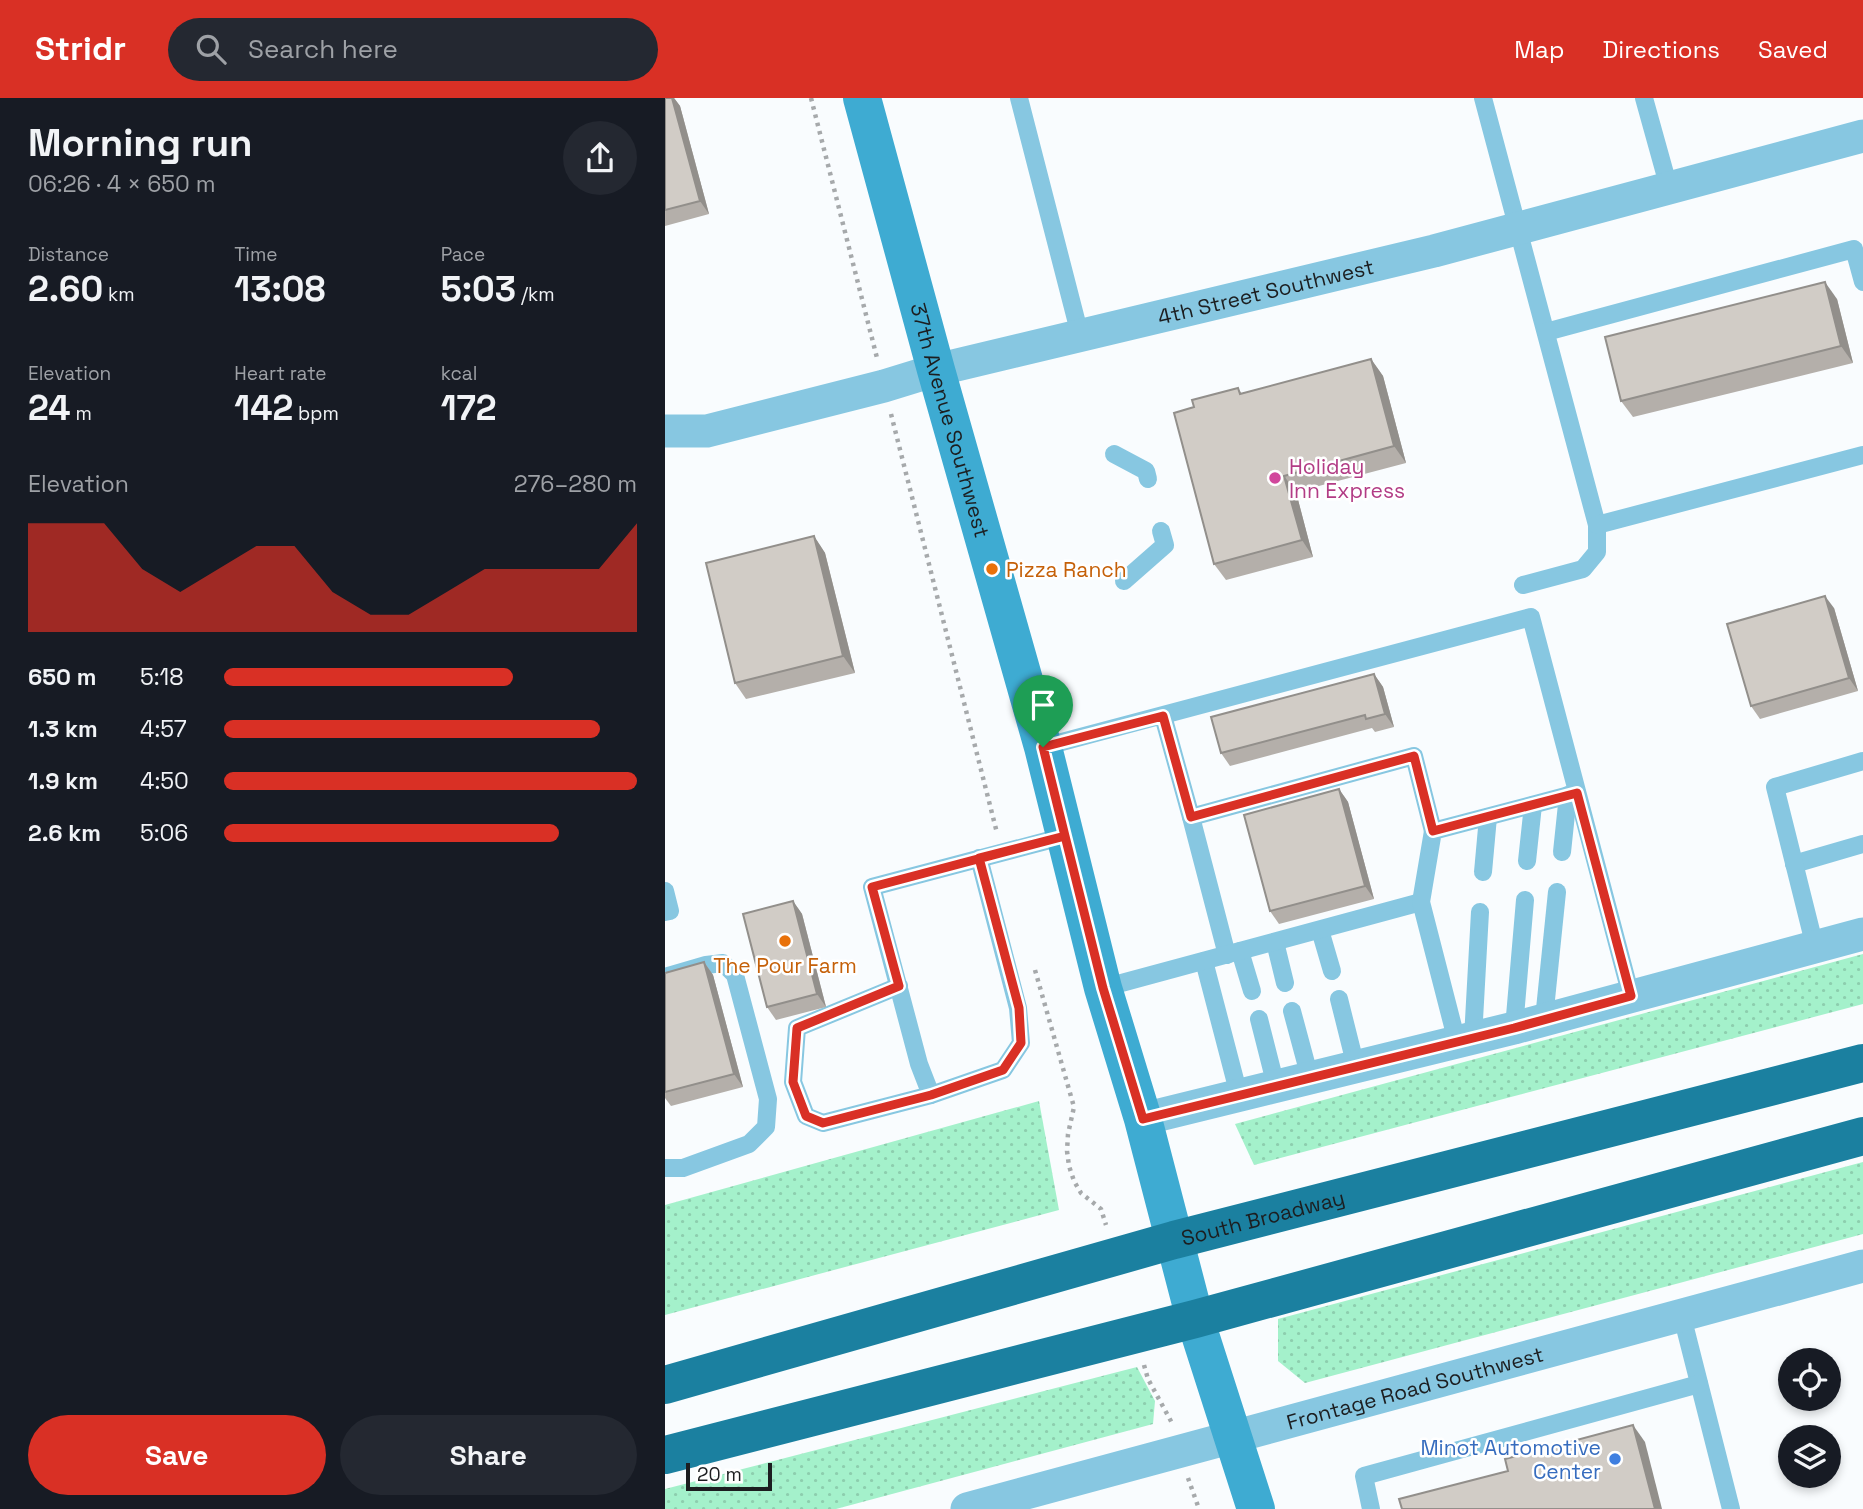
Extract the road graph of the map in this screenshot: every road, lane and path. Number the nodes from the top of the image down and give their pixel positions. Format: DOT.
graph roads {
  1 [pos="810,98"];
  2 [pos="862,98"];
  3 [pos="1019,98"];
  4 [pos="1483,98"];
  5 [pos="1644,98"];
  6 [pos="1863,136"];
  7 [pos="1669,188"];
  8 [pos="1518,228"];
  9 [pos="1859,247"];
  10 [pos="1863,282"];
  11 [pos="869,326"];
  12 [pos="1546,332"];
  13 [pos="1080,335"];
  14 [pos="936,370"];
  15 [pos="665,431"];
  16 [pos="897,437"];
  17 [pos="1114,454"];
  18 [pos="1863,455"];
  19 [pos="1148,480"];
  20 [pos="1597,525"];
  21 [pos="1161,531"];
  22 [pos="1124,581"];
  23 [pos="1523,584"];
  24 [pos="1163,716"];
  25 [pos="1043,747"];
  26 [pos="1863,761"];
  27 [pos="1573,794"];
  28 [pos="1533,805"];
  29 [pos="1191,817"];
  30 [pos="1488,817"];
  31 [pos="996,827"];
  32 [pos="1433,831"];
  33 [pos="1065,836"];
  34 [pos="1863,844"];
  35 [pos="1562,852"];
  36 [pos="979,858"];
  37 [pos="1527,861"];
  38 [pos="1794,864"];
  39 [pos="1483,872"];
  40 [pos="665,891"];
  41 [pos="1557,892"];
  42 [pos="1525,900"];
  43 [pos="1421,902"];
  44 [pos="665,912"];
  45 [pos="1480,912"];
  46 [pos="1320,930"];
  47 [pos="1863,934"];
  48 [pos="1275,942"];
  49 [pos="1815,947"];
  50 [pos="1233,953"];
  51 [pos="1032,959"];
  52 [pos="1205,961"];
  53 [pos="1332,971"];
  54 [pos="665,977"];
  55 [pos="1285,983"];
  56 [pos="899,986"];
  57 [pos="1103,988"];
  58 [pos="1252,991"];
  59 [pos="1631,996"];
  60 [pos="1339,999"];
  61 [pos="1292,1011"];
  62 [pos="1259,1019"];
  63 [pos="1529,1024"];
  64 [pos="1465,1040"];
  65 [pos="1863,1063"];
  66 [pos="1356,1067"];
  67 [pos="1310,1078"];
  68 [pos="1276,1086"];
  69 [pos="931,1095"];
  70 [pos="1239,1095"];
  71 [pos="1143,1119"];
  72 [pos="1863,1136"];
  73 [pos="665,1168"];
  74 [pos="1174,1240"];
  75 [pos="1114,1257"];
  76 [pos="1863,1266"];
  77 [pos="1682,1316"];
  78 [pos="1195,1319"];
  79 [pos="1135,1334"];
  80 [pos="1148,1379"];
  81 [pos="1699,1384"];
  82 [pos="665,1385"];
  83 [pos="1235,1438"];
  84 [pos="665,1455"];
  85 [pos="967,1509"];
  86 [pos="1256,1509"];
  87 [pos="1371,1509"];
  88 [pos="1731,1509"];
  1 -- 11 [label="path"];
  2 -- 14 [label="main road, 37th Avenue Southwest"];
  3 -- 13 [label="lane"];
  4 -- 8 [label="lane"];
  5 -- 7 [label="lane"];
  6 -- 7 [label="street, 4th Street Southwest"];
  7 -- 8 [label="street, 4th Street Southwest"];
  8 -- 12 [label="lane"];
  8 -- 13 [label="street, 4th Street Southwest"];
  9 -- 10 [label="lane"];
  9 -- 12 [label="lane"];
  12 -- 20 [label="lane"];
  13 -- 14 [label="street, 4th Street Southwest"];
  14 -- 15 [label="street, 4th Street Southwest"];
  14 -- 25 [label="main road, 37th Avenue Southwest"];
  16 -- 31 [label="path"];
  17 -- 19 [label="lane"];
  18 -- 20 [label="lane"];
  20 -- 23 [label="lane"];
  21 -- 22 [label="lane"];
  24 -- 25 [label="lane"];
  24 -- 27 [label="lane"];
  24 -- 29 [label="lane"];
  25 -- 33 [label="main road, 37th Avenue Southwest"];
  26 -- 38 [label="lane"];
  27 -- 28 [label="lane"];
  27 -- 35 [label="lane"];
  27 -- 59 [label="lane"];
  28 -- 30 [label="lane"];
  28 -- 37 [label="lane"];
  29 -- 32 [label="lane"];
  29 -- 50 [label="lane"];
  30 -- 32 [label="lane"];
  30 -- 39 [label="lane"];
  32 -- 43 [label="lane"];
  33 -- 36 [label="lane"];
  33 -- 57 [label="main road, 37th Avenue Southwest"];
  34 -- 38 [label="lane"];
  36 -- 56 [label="lane"];
  36 -- 69 [label="lane"];
  38 -- 49 [label="lane"];
  40 -- 44 [label="lane"];
  41 -- 63 [label="lane"];
  42 -- 63 [label="lane"];
  43 -- 46 [label="lane"];
  43 -- 64 [label="lane"];
  45 -- 64 [label="lane"];
  46 -- 48 [label="lane"];
  46 -- 53 [label="lane"];
  47 -- 49 [label="street"];
  48 -- 50 [label="lane"];
  48 -- 55 [label="lane"];
  49 -- 59 [label="street"];
  50 -- 52 [label="lane"];
  50 -- 58 [label="lane"];
  51 -- 75 [label="path"];
  52 -- 57 [label="lane"];
  52 -- 70 [label="lane"];
  54 -- 73 [label="lane"];
  56 -- 69 [label="lane"];
  56 -- 69 [label="lane"];
  57 -- 71 [label="main road, 37th Avenue Southwest"];
  59 -- 63 [label="street"];
  60 -- 66 [label="lane"];
  61 -- 67 [label="lane"];
  62 -- 68 [label="lane"];
  63 -- 64 [label="street"];
  64 -- 66 [label="street"];
  65 -- 74 [label="highway, South Broadway"];
  66 -- 67 [label="street"];
  67 -- 68 [label="street"];
  68 -- 70 [label="street"];
  70 -- 71 [label="street"];
  71 -- 74 [label="main road, 37th Avenue Southwest"];
  72 -- 78 [label="highway"];
  74 -- 75 [label="highway, South Broadway"];
  74 -- 78 [label="main road, 37th Avenue Southwest"];
  75 -- 82 [label="highway, South Broadway"];
  76 -- 77 [label="street, Frontage Road Southwest"];
  77 -- 81 [label="lane"];
  77 -- 83 [label="street, Frontage Road Southwest"];
  78 -- 79 [label="highway"];
  78 -- 83 [label="main road, 37th Avenue Southwest"];
  79 -- 80 [label="path"];
  79 -- 84 [label="highway"];
  81 -- 87 [label="lane"];
  81 -- 88 [label="lane"];
  83 -- 85 [label="street, Frontage Road Southwest"];
  83 -- 86 [label="main road, 37th Avenue Southwest"];
}
